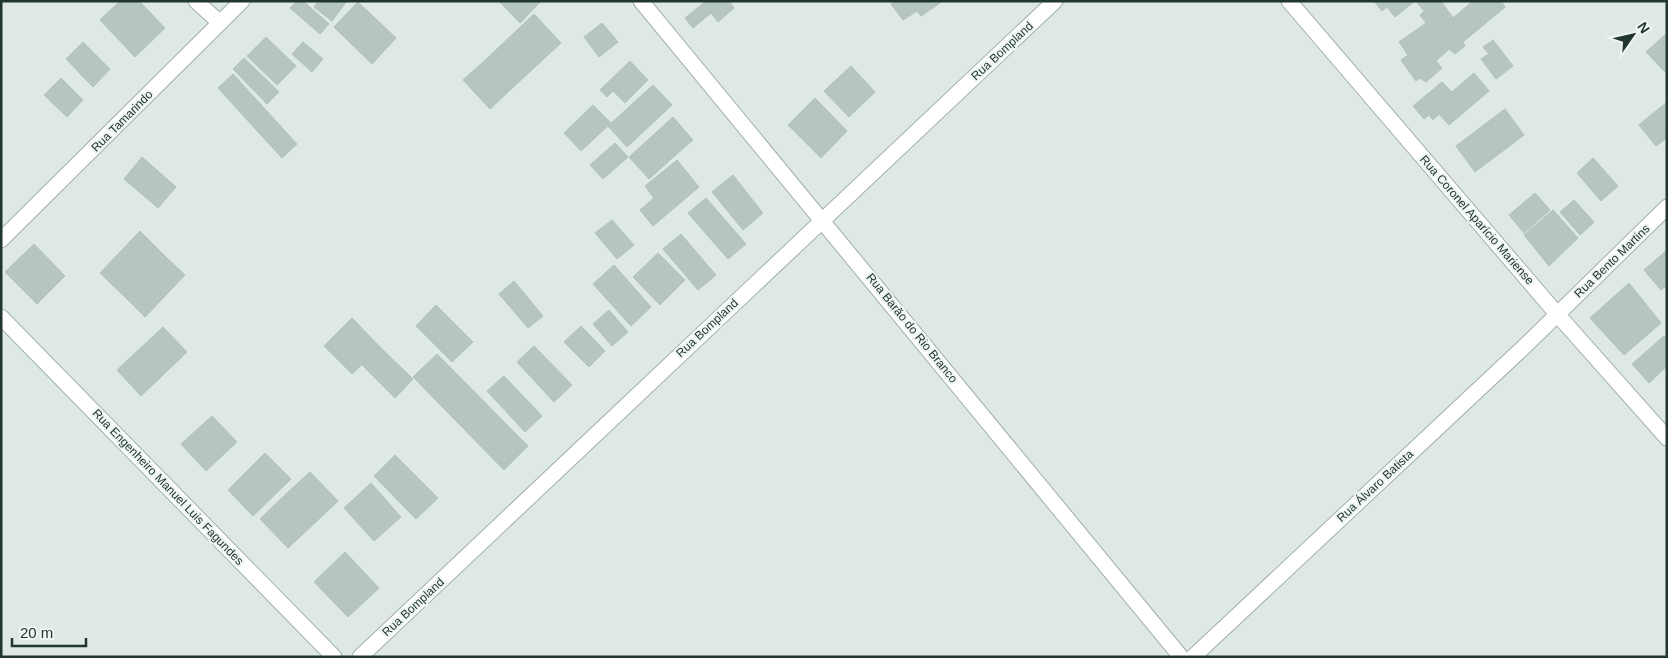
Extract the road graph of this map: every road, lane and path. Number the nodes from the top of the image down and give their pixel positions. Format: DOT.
graph roads {
  1 [pos="196,1"];
  2 [pos="242,1"];
  3 [pos="641,1"];
  4 [pos="1055,1"];
  5 [pos="1289,1"];
  6 [pos="220,23"];
  7 [pos="1667,208"];
  8 [pos="822,219"];
  9 [pos="1,240"];
  10 [pos="1557,314"];
  11 [pos="1,317"];
  12 [pos="1667,438"];
  13 [pos="334,657"];
  14 [pos="360,657"];
  15 [pos="1181,657"];
  16 [pos="1193,657"];
  1 -- 6 [label="street"];
  2 -- 6 [label="street, Rua Tamarindo"];
  3 -- 8 [label="street, Rua Barão do Rio Branco"];
  4 -- 8 [label="street, Rua Bompland"];
  5 -- 10 [label="street, Rua Coronel Aparício Mariense"];
  6 -- 9 [label="street, Rua Tamarindo"];
  7 -- 10 [label="street, Rua Bento Martins"];
  8 -- 14 [label="street, Rua Bompland"];
  8 -- 15 [label="street, Rua Barão do Rio Branco"];
  10 -- 12 [label="street, Rua Coronel Aparício Mariense"];
  10 -- 16 [label="street, Rua Álvaro Batista"];
  11 -- 13 [label="street, Rua Engenheiro Manuel Luis Fagundes"];
}
